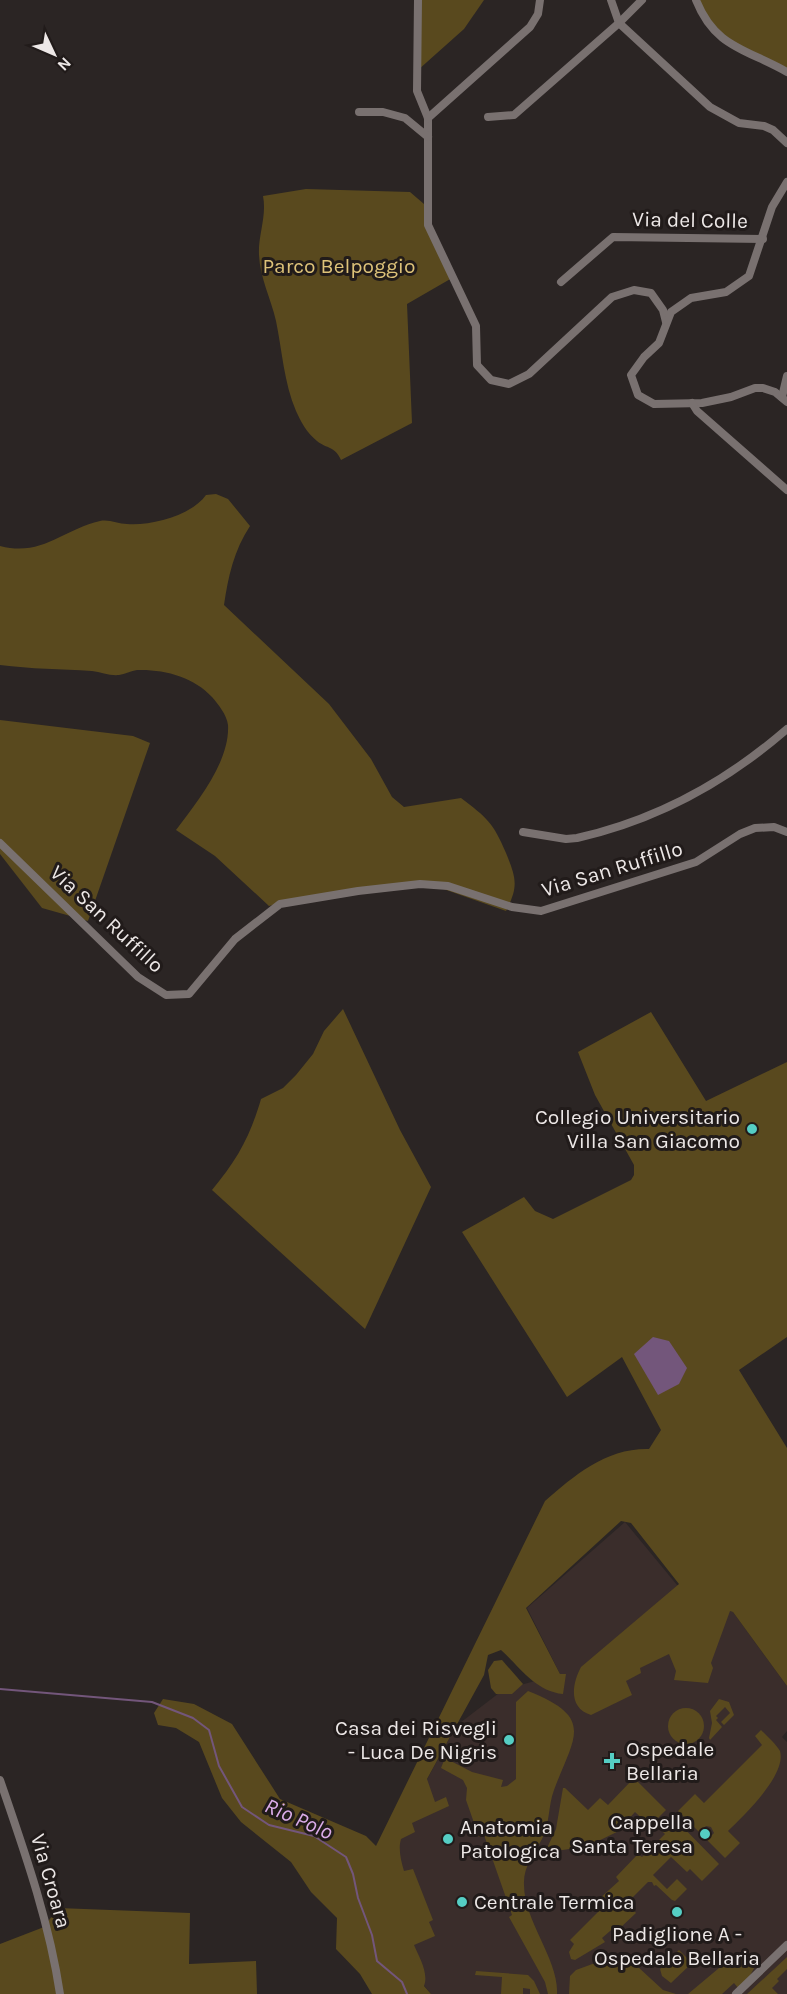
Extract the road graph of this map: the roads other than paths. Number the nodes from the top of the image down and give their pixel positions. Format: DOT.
graph roads {
  1 [pos="418,0"];
  2 [pos="540,0"];
  3 [pos="611,0"];
  4 [pos="642,0"];
  5 [pos="696,0"];
  6 [pos="619,23"];
  7 [pos="787,72"];
  8 [pos="360,112"];
  9 [pos="488,117"];
  10 [pos="428,118"];
  11 [pos="428,137"];
  12 [pos="787,142"];
  13 [pos="787,182"];
  14 [pos="763,239"];
  15 [pos="561,282"];
  16 [pos="666,322"];
  17 [pos="787,376"];
  18 [pos="786,400"];
  19 [pos="692,403"];
  20 [pos="787,490"];
  21 [pos="787,729"];
  22 [pos="523,832"];
  23 [pos="787,832"];
  24 [pos="0,843"];
  25 [pos="0,1780"];
  26 [pos="787,1945"];
  27 [pos="60,1994"];
  28 [pos="736,1994"];
  1 -- 10 [label="street"];
  2 -- 10 [label="street"];
  3 -- 6 [label="street"];
  4 -- 6 [label="street"];
  5 -- 7 [label="street"];
  6 -- 9 [label="street"];
  6 -- 12 [label="street"];
  8 -- 11 [label="street"];
  10 -- 11 [label="street"];
  11 -- 16 [label="street"];
  13 -- 14 [label="street, Via del Colle"];
  14 -- 15 [label="street, Via del Colle"];
  14 -- 16 [label="street, Via del Colle"];
  16 -- 19 [label="street, Via del Colle"];
  17 -- 18 [label="street"];
  18 -- 19 [label="street, Via del Colle"];
  19 -- 20 [label="street"];
  21 -- 22 [label="street, Via San Ruffillo"];
  23 -- 24 [label="street, Via San Ruffillo"];
  25 -- 27 [label="street, Via Croara"];
  26 -- 28 [label="street"];
}
